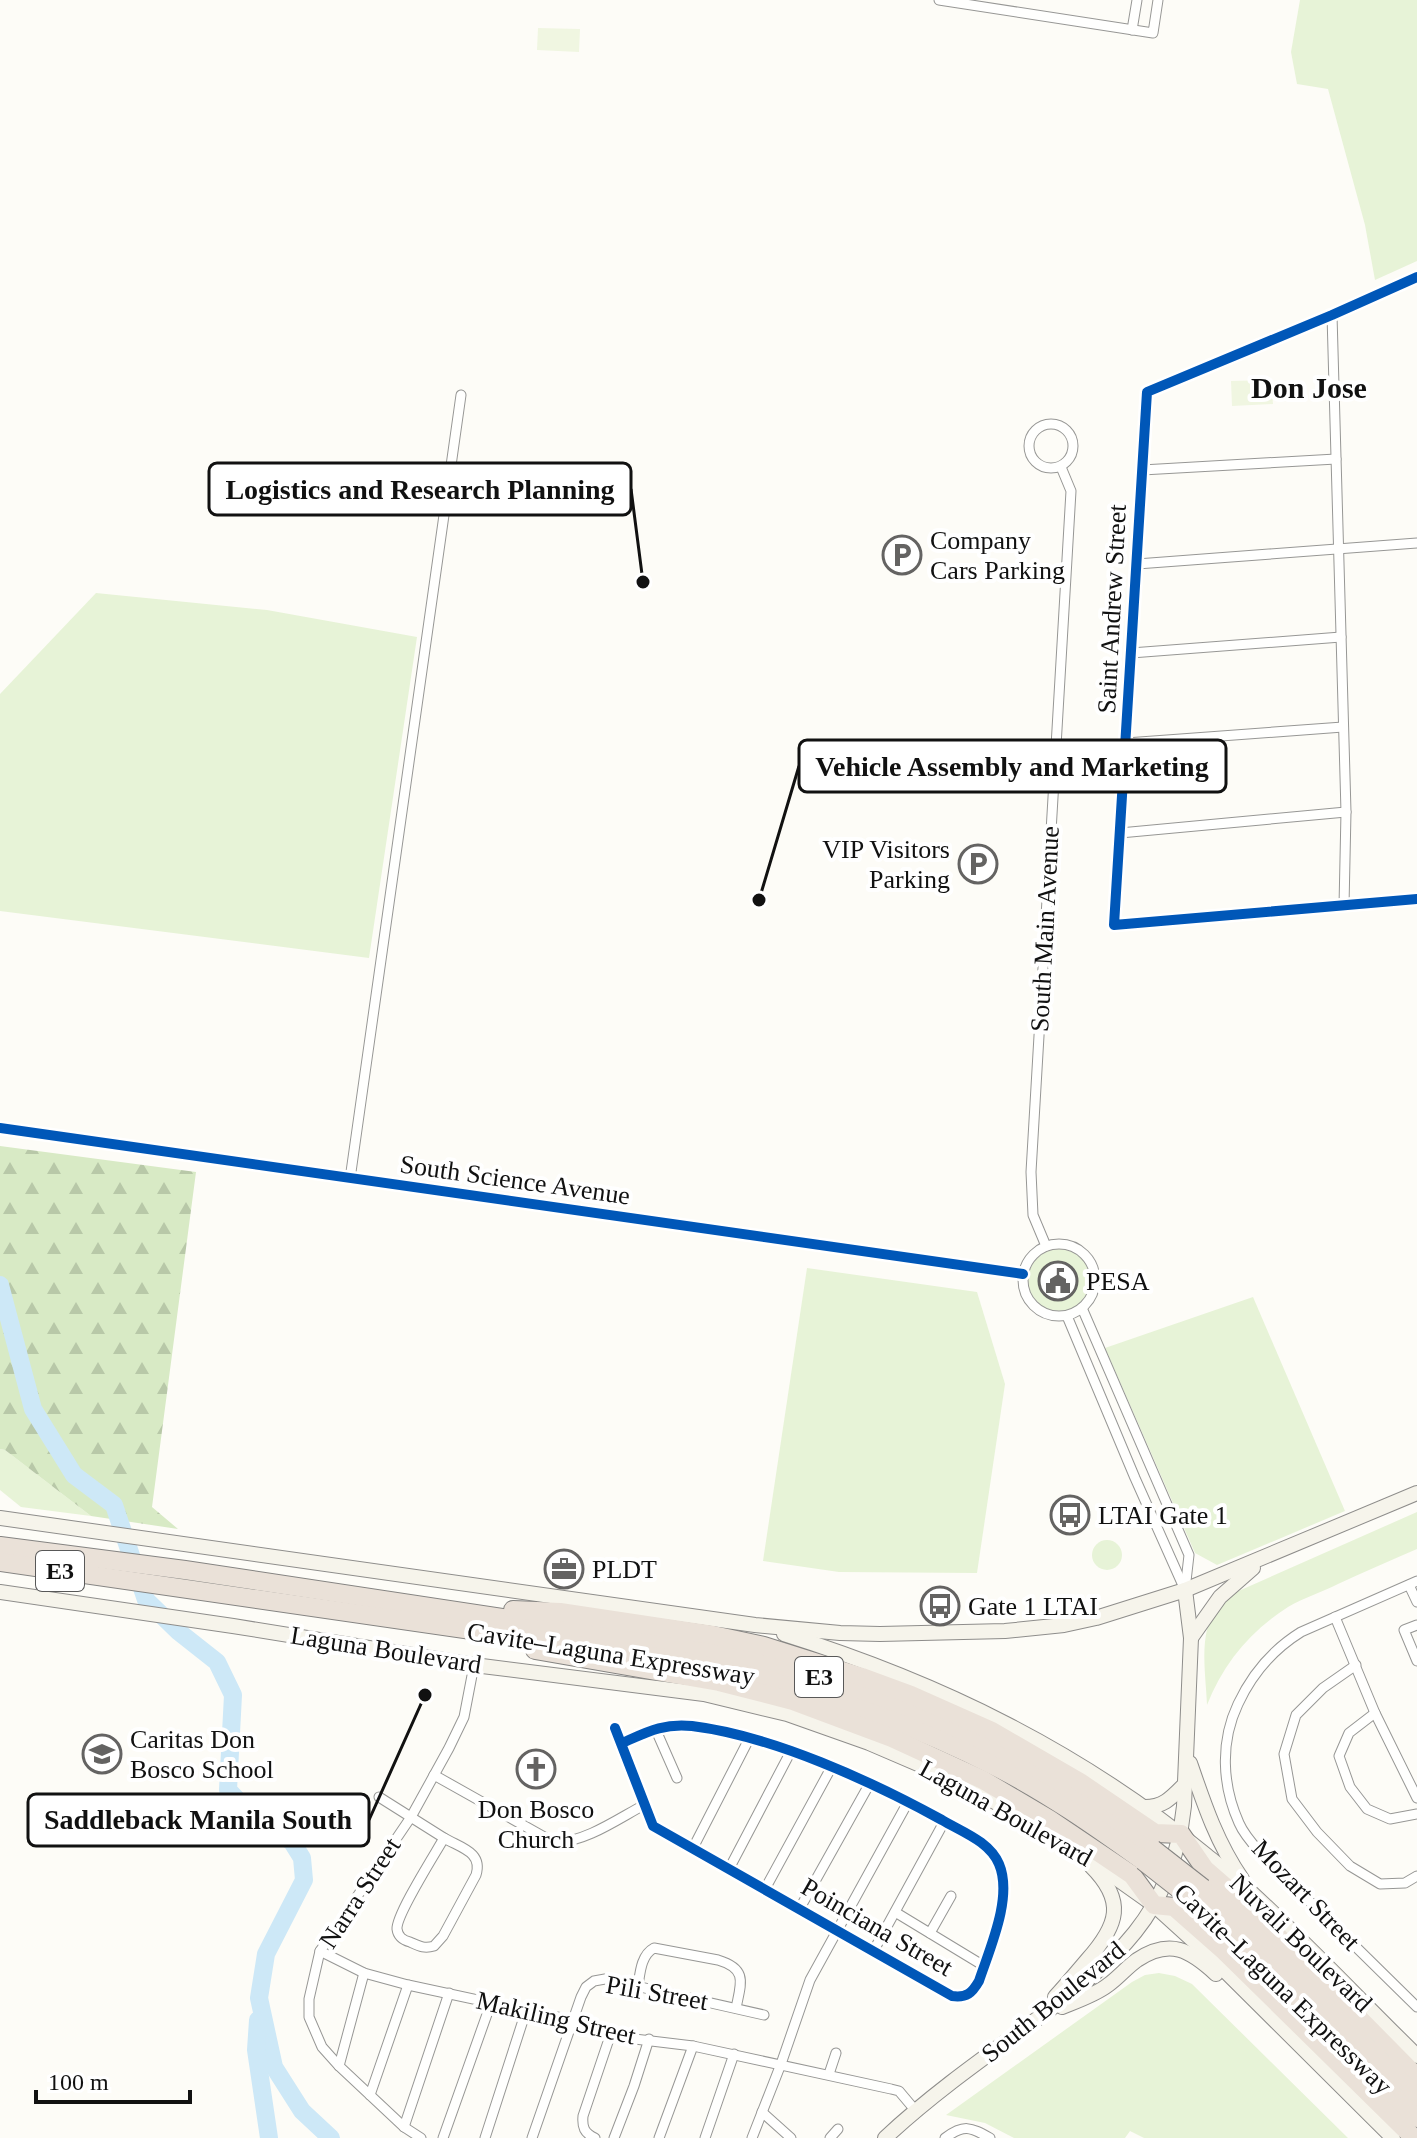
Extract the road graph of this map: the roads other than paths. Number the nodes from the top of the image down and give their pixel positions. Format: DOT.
graph roads {
  1 [pos="939,0"];
  2 [pos="1137,0"];
  3 [pos="1158,0"];
  4 [pos="1132,30"];
  5 [pos="1417,277"];
  6 [pos="1332,315"];
  7 [pos="461,395"];
  8 [pos="1336,459"];
  9 [pos="1061,467"];
  10 [pos="1142,470"];
  11 [pos="1417,543"];
  12 [pos="1339,549"];
  13 [pos="1137,564"];
  14 [pos="1341,637"];
  15 [pos="1131,653"];
  16 [pos="1343,727"];
  17 [pos="1126,743"];
  18 [pos="1346,812"];
  19 [pos="1120,833"];
  20 [pos="1417,899"];
  21 [pos="1344,906"];
  22 [pos="0,1128"];
  23 [pos="350,1179"];
  24 [pos="1046,1246"];
  25 [pos="1023,1274"];
  26 [pos="1082,1308"];
  27 [pos="1067,1316"];
  28 [pos="1417,1493"];
  29 [pos="0,1518"];
  30 [pos="0,1546"];
  31 [pos="1266,1558"];
  32 [pos="0,1562"];
  33 [pos="1413,1583"];
  34 [pos="1185,1590"];
  35 [pos="0,1592"];
  36 [pos="1417,1602"];
  37 [pos="1335,1617"];
  38 [pos="445,1618"];
  39 [pos="755,1625"];
  40 [pos="1417,1625"];
  41 [pos="1191,1638"];
  42 [pos="1417,1661"];
  43 [pos="474,1665"];
  44 [pos="1356,1665"];
  45 [pos="1375,1713"];
  46 [pos="615,1728"];
  47 [pos="655,1728"];
  48 [pos="749,1739"];
  49 [pos="622,1743"];
  50 [pos="791,1751"];
  51 [pos="1187,1755"];
  52 [pos="831,1768"];
  53 [pos="434,1775"];
  54 [pos="677,1778"];
  55 [pos="870,1783"];
  56 [pos="1185,1784"];
  57 [pos="379,1797"];
  58 [pos="1417,1798"];
  59 [pos="908,1802"];
  60 [pos="644,1805"];
  61 [pos="1145,1807"];
  62 [pos="1417,1814"];
  63 [pos="411,1817"];
  64 [pos="944,1822"];
  65 [pos="1181,1834"];
  66 [pos="444,1838"];
  67 [pos="1068,1844"];
  68 [pos="693,1848"];
  69 [pos="729,1869"];
  70 [pos="1417,1876"];
  71 [pos="765,1889"];
  72 [pos="1251,1892"];
  73 [pos="1198,1894"];
  74 [pos="951,1896"];
  75 [pos="1154,1905"];
  76 [pos="800,1908"];
  77 [pos="895,1912"];
  78 [pos="836,1929"];
  79 [pos="930,1933"];
  80 [pos="874,1950"];
  81 [pos="320,1951"];
  82 [pos="984,1966"];
  83 [pos="364,1973"];
  84 [pos="408,1985"];
  85 [pos="638,1986"];
  86 [pos="449,1993"];
  87 [pos="491,2003"];
  88 [pos="1417,2007"];
  89 [pos="736,2008"];
  90 [pos="526,2011"];
  91 [pos="764,2015"];
  92 [pos="1036,2019"];
  93 [pos="571,2020"];
  94 [pos="1277,2022"];
  95 [pos="610,2036"];
  96 [pos="649,2039"];
  97 [pos="693,2046"];
  98 [pos="836,2053"];
  99 [pos="734,2054"];
  100 [pos="1417,2056"];
  101 [pos="781,2064"];
  102 [pos="339,2066"];
  103 [pos="829,2074"];
  104 [pos="1417,2077"];
  105 [pos="370,2095"];
  106 [pos="1417,2097"];
  107 [pos="762,2112"];
  108 [pos="913,2112"];
  109 [pos="1417,2118"];
  110 [pos="404,2127"];
  111 [pos="838,2129"];
  112 [pos="421,2138"];
  113 [pos="443,2138"];
  114 [pos="485,2138"];
  115 [pos="532,2138"];
  116 [pos="595,2138"];
  117 [pos="614,2138"];
  118 [pos="659,2138"];
  119 [pos="705,2138"];
  120 [pos="752,2138"];
  121 [pos="791,2138"];
  122 [pos="830,2138"];
  123 [pos="885,2138"];
  124 [pos="945,2138"];
  125 [pos="990,2138"];
  126 [pos="1393,2138"];
  127 [pos="1414,2138"];
  1 -- 4 [label="street"];
  2 -- 4 [label="street"];
  3 -- 4 [label="street"];
  5 -- 6 [label="street"];
  6 -- 8 [label="street"];
  6 -- 10 [label="street, Saint Andrew Street"];
  7 -- 23 [label="street"];
  8 -- 10 [label="street"];
  8 -- 12 [label="street"];
  9 -- 9 [label="street"];
  9 -- 24 [label="street, South Main Avenue"];
  10 -- 13 [label="street, Saint Andrew Street"];
  11 -- 12 [label="street"];
  12 -- 13 [label="street"];
  12 -- 14 [label="street"];
  13 -- 15 [label="street, Saint Andrew Street"];
  14 -- 15 [label="street"];
  14 -- 16 [label="street"];
  15 -- 17 [label="street, Saint Andrew Street"];
  16 -- 17 [label="street"];
  16 -- 18 [label="street"];
  17 -- 19 [label="street, Saint Andrew Street"];
  18 -- 19 [label="street"];
  18 -- 21 [label="street"];
  19 -- 21 [label="street, Saint Andrew Street"];
  20 -- 21 [label="street"];
  22 -- 23 [label="street, South Science Avenue"];
  23 -- 25 [label="street, South Science Avenue"];
  24 -- 25 [label="street"];
  24 -- 26 [label="street"];
  25 -- 27 [label="street"];
  26 -- 27 [label="street"];
  26 -- 34 [label="street"];
  27 -- 34 [label="street"];
  28 -- 31 [label="main road"];
  29 -- 39 [label="main road"];
  30 -- 38 [label="highway, Cavite–Laguna Expressway / E3"];
  31 -- 34 [label="main road"];
  31 -- 41 [label="main road"];
  32 -- 38 [label="highway, Cavite–Laguna Expressway / E3"];
  33 -- 36 [label="street"];
  33 -- 37 [label="street, Mozart Street"];
  34 -- 39 [label="main road"];
  34 -- 41 [label="main road, South Boulevard"];
  35 -- 43 [label="main road, Laguna Boulevard"];
  37 -- 44 [label="street"];
  37 -- 88 [label="street, Mozart Street"];
  38 -- 65 [label="highway"];
  38 -- 73 [label="highway, Cavite–Laguna Expressway / E3, bridge"];
  38 -- 75 [label="highway"];
  39 -- 61 [label="main road"];
  40 -- 42 [label="street"];
  41 -- 51 [label="main road, South Boulevard"];
  43 -- 53 [label="street, Narra Street"];
  43 -- 67 [label="main road, Laguna Boulevard"];
  44 -- 45 [label="street"];
  44 -- 70 [label="street"];
  45 -- 58 [label="street"];
  45 -- 62 [label="street"];
  46 -- 49 [label="street, Poinciana Street"];
  47 -- 48 [label="street, Poinciana Street"];
  47 -- 49 [label="street, Poinciana Street"];
  47 -- 54 [label="street"];
  48 -- 50 [label="street, Poinciana Street"];
  48 -- 68 [label="street"];
  49 -- 60 [label="street, Poinciana Street"];
  50 -- 52 [label="street, Poinciana Street"];
  50 -- 69 [label="street"];
  51 -- 56 [label="main road, South Boulevard"];
  51 -- 72 [label="main road"];
  52 -- 55 [label="street, Poinciana Street"];
  52 -- 71 [label="street"];
  53 -- 60 [label="street"];
  53 -- 63 [label="street, Narra Street"];
  55 -- 59 [label="street, Poinciana Street"];
  55 -- 76 [label="street"];
  56 -- 61 [label="main road"];
  56 -- 65 [label="main road, South Boulevard"];
  57 -- 63 [label="street"];
  59 -- 64 [label="street, Poinciana Street"];
  59 -- 78 [label="street"];
  60 -- 68 [label="street, Poinciana Street"];
  61 -- 65 [label="main road"];
  63 -- 66 [label="street"];
  63 -- 81 [label="street, Narra Street"];
  64 -- 77 [label="street"];
  64 -- 82 [label="street, Poinciana Street"];
  65 -- 72 [label="main road, Nuvali Boulevard"];
  65 -- 75 [label="main road, South Boulevard"];
  65 -- 104 [label="highway"];
  66 -- 66 [label="street"];
  67 -- 75 [label="main road, Laguna Boulevard"];
  67 -- 92 [label="main road"];
  68 -- 69 [label="street, Poinciana Street"];
  69 -- 71 [label="street, Poinciana Street"];
  71 -- 76 [label="street, Poinciana Street"];
  72 -- 100 [label="main road, Nuvali Boulevard"];
  73 -- 106 [label="highway, Cavite–Laguna Expressway / E3"];
  73 -- 109 [label="highway, Cavite–Laguna Expressway / E3"];
  74 -- 79 [label="street"];
  75 -- 92 [label="main road, South Boulevard"];
  75 -- 94 [label="main road"];
  75 -- 127 [label="highway"];
  76 -- 78 [label="street, Poinciana Street"];
  77 -- 79 [label="street"];
  77 -- 80 [label="street"];
  78 -- 80 [label="street, Poinciana Street"];
  78 -- 101 [label="street"];
  79 -- 82 [label="street"];
  80 -- 82 [label="street, Poinciana Street"];
  81 -- 83 [label="street, Makiling Street"];
  81 -- 102 [label="street, Narra Street"];
  83 -- 84 [label="street, Makiling Street"];
  83 -- 102 [label="street"];
  84 -- 86 [label="street, Makiling Street"];
  84 -- 105 [label="street"];
  85 -- 89 [label="street, Pili Street"];
  85 -- 89 [label="street"];
  85 -- 93 [label="street, Pili Street"];
  86 -- 87 [label="street, Makiling Street"];
  86 -- 110 [label="street"];
  87 -- 90 [label="street, Makiling Street"];
  87 -- 113 [label="street"];
  89 -- 91 [label="street, Pili Street"];
  90 -- 93 [label="street, Makiling Street"];
  90 -- 114 [label="street"];
  92 -- 94 [label="main road"];
  92 -- 108 [label="main road, South Boulevard"];
  93 -- 95 [label="street, Makiling Street"];
  93 -- 115 [label="street"];
  94 -- 126 [label="main road"];
  95 -- 96 [label="street, Makiling Street"];
  95 -- 116 [label="street"];
  96 -- 97 [label="street, Makiling Street"];
  96 -- 117 [label="street"];
  97 -- 99 [label="street, Makiling Street"];
  97 -- 118 [label="street"];
  98 -- 103 [label="street"];
  99 -- 101 [label="street, Makiling Street"];
  99 -- 119 [label="street"];
  101 -- 103 [label="street, Makiling Street"];
  101 -- 107 [label="street"];
  102 -- 105 [label="street, Narra Street"];
  103 -- 108 [label="street, Makiling Street"];
  105 -- 110 [label="street, Narra Street"];
  107 -- 120 [label="street"];
  107 -- 121 [label="street"];
  108 -- 123 [label="main road, South Boulevard"];
  110 -- 112 [label="street, Narra Street"];
  111 -- 122 [label="street"];
  124 -- 125 [label="street"];
}
